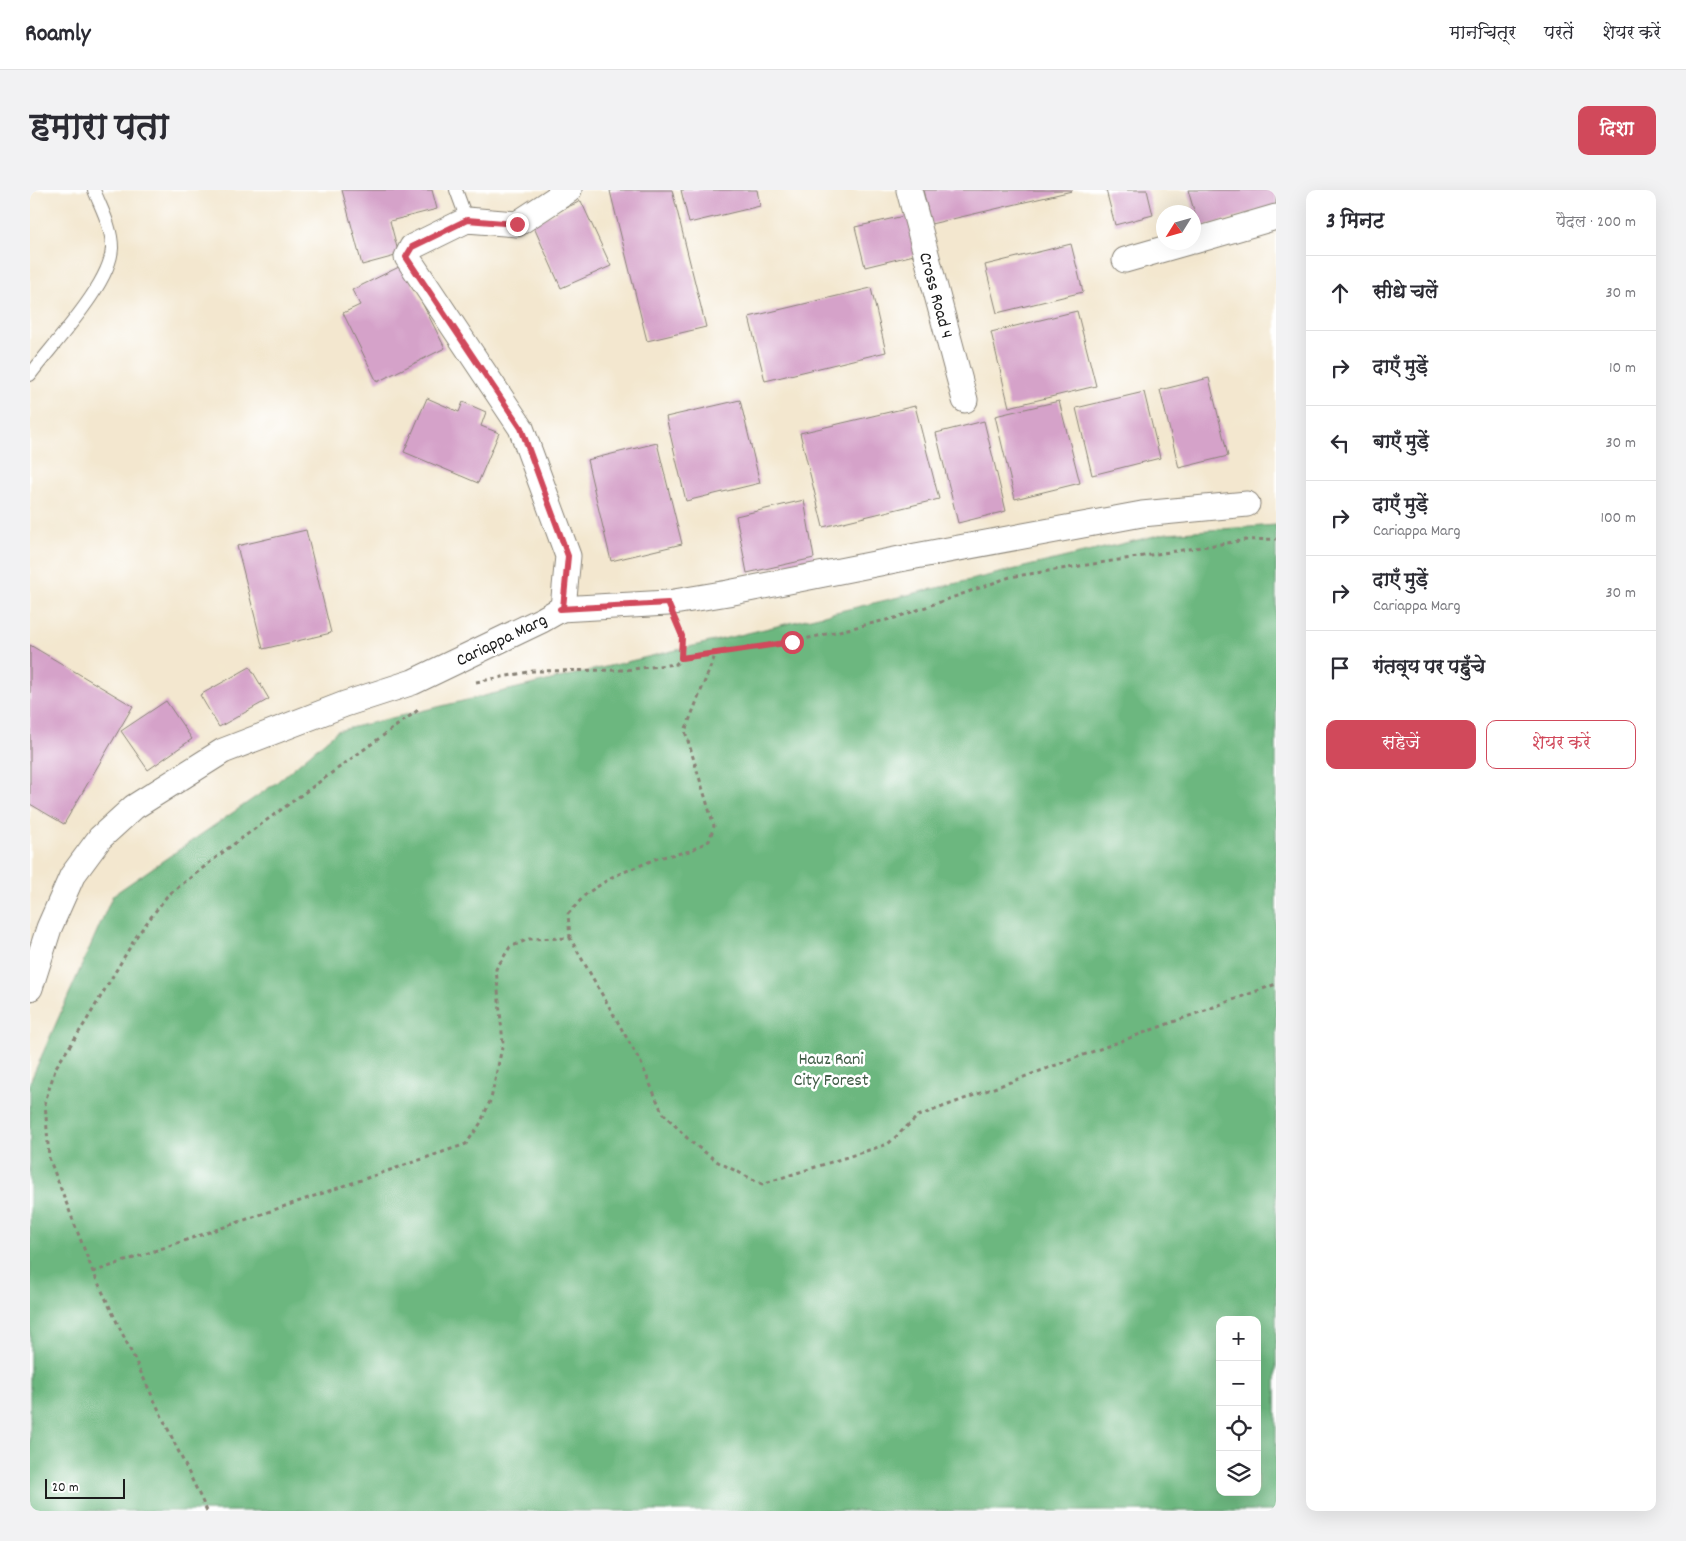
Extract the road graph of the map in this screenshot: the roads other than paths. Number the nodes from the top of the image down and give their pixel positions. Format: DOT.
graph roads {
  1 [pos="94,190"];
  2 [pos="456,190"];
  3 [pos="569,190"];
  4 [pos="909,190"];
  5 [pos="1276,217"];
  6 [pos="467,220"];
  7 [pos="1201,239"];
  8 [pos="1160,250"];
  9 [pos="1125,260"];
  10 [pos="30,375"];
  11 [pos="965,400"];
  12 [pos="1247,504"];
  13 [pos="560,609"];
  14 [pos="30,988"];
  1 -- 10 [label="lane"];
  2 -- 6 [label="lane"];
  3 -- 6 [label="street"];
  4 -- 11 [label="street, Cross Road 4"];
  5 -- 7 [label="street"];
  6 -- 13 [label="street, Cariappa Marg"];
  8 -- 9 [label="street"];
  12 -- 13 [label="street"];
  13 -- 14 [label="street, Cariappa Marg"];
}
